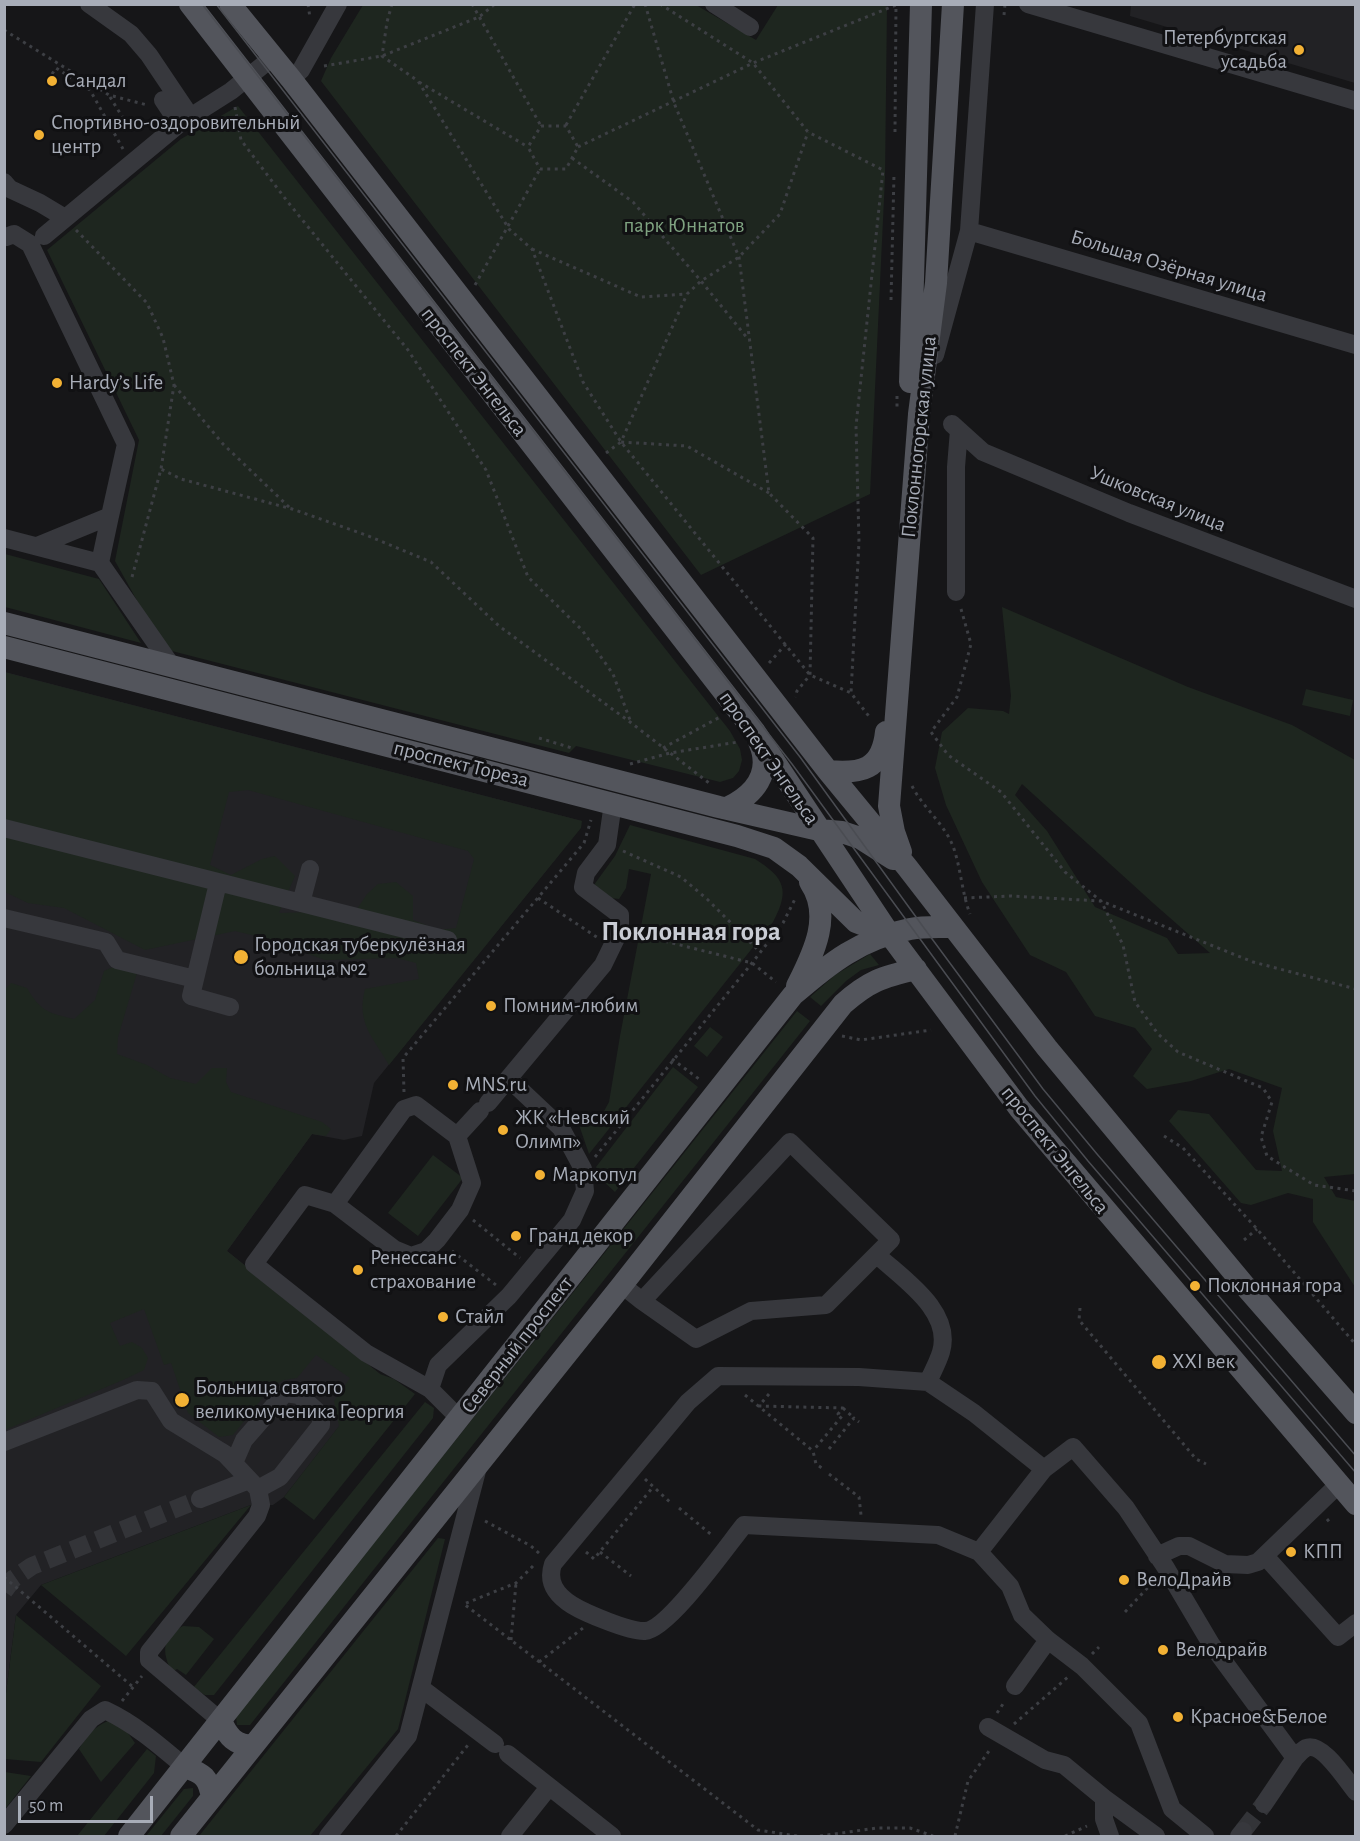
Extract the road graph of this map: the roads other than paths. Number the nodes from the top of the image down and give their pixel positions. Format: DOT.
graph roads {
  1 [pos="89,4"];
  2 [pos="190,4"];
  3 [pos="230,4"];
  4 [pos="338,4"];
  5 [pos="714,4"];
  6 [pos="921,4"];
  7 [pos="953,4"];
  8 [pos="985,4"];
  9 [pos="1028,4"];
  10 [pos="750,27"];
  11 [pos="273,57"];
  12 [pos="296,74"];
  13 [pos="239,85"];
  14 [pos="1356,101"];
  15 [pos="157,104"];
  16 [pos="184,120"];
  17 [pos="328,127"];
  18 [pos="301,149"];
  19 [pos="4,183"];
  20 [pos="65,218"];
  21 [pos="969,231"];
  22 [pos="44,236"];
  23 [pos="6,237"];
  24 [pos="1356,345"];
  25 [pos="919,414"];
  26 [pos="110,516"];
  27 [pos="4,538"];
  28 [pos="37,546"];
  29 [pos="100,563"];
  30 [pos="956,592"];
  31 [pos="1356,599"];
  32 [pos="4,623"];
  33 [pos="4,647"];
  34 [pos="171,665"];
  35 [pos="749,737"];
  36 [pos="828,771"];
  37 [pos="613,803"];
  38 [pos="727,808"];
  39 [pos="4,828"];
  40 [pos="819,830"];
  41 [pos="800,866"];
  42 [pos="907,867"];
  43 [pos="309,868"];
  44 [pos="218,883"];
  45 [pos="301,903"];
  46 [pos="4,918"];
  47 [pos="963,923"];
  48 [pos="890,935"];
  49 [pos="448,940"];
  50 [pos="916,969"];
  51 [pos="195,979"];
  52 [pos="793,995"];
  53 [pos="230,1007"];
  54 [pos="509,1079"];
  55 [pos="457,1136"];
  56 [pos="335,1204"];
  57 [pos="877,1255"];
  58 [pos="622,1285"];
  59 [pos="642,1301"];
  60 [pos="928,1383"];
  61 [pos="430,1389"];
  62 [pos="1356,1413"];
  63 [pos="459,1418"];
  64 [pos="4,1442"];
  65 [pos="234,1463"];
  66 [pos="479,1464"];
  67 [pos="1044,1469"];
  68 [pos="253,1484"];
  69 [pos="1339,1484"];
  70 [pos="200,1499"];
  71 [pos="1356,1504"];
  72 [pos="979,1552"];
  73 [pos="1265,1556"];
  74 [pos="1161,1562"];
  75 [pos="1356,1623"];
  76 [pos="1048,1640"];
  77 [pos="1015,1686"];
  78 [pos="421,1688"];
  79 [pos="221,1721"];
  80 [pos="994,1731"];
  81 [pos="253,1746"];
  82 [pos="1295,1758"];
  83 [pos="185,1767"];
  84 [pos="549,1787"];
  85 [pos="1356,1792"];
  86 [pos="212,1797"];
  87 [pos="1104,1798"];
  88 [pos="1264,1804"];
  89 [pos="4,1825"];
  90 [pos="1107,1828"];
  91 [pos="129,1836"];
  92 [pos="181,1836"];
  93 [pos="328,1836"];
  94 [pos="510,1836"];
  95 [pos="612,1836"];
  96 [pos="1156,1836"];
  97 [pos="1205,1836"];
  1 -- 16 [label="street"];
  2 -- 13 [label="main road, проспект Энгельса"];
  3 -- 11 [label="main road, проспект Энгельса"];
  4 -- 12 [label="street"];
  5 -- 10 [label="street"];
  6 -- 36 [label="main road, Поклонногорская улица"];
  7 -- 25 [label="main road, Поклонногорская улица"];
  8 -- 21 [label="street"];
  9 -- 14 [label="street"];
  11 -- 12 [label="main road, проспект Энгельса"];
  11 -- 13 [label="street"];
  12 -- 17 [label="main road, проспект Энгельса"];
  13 -- 16 [label="street"];
  13 -- 18 [label="main road, проспект Энгельса"];
  15 -- 16 [label="street"];
  16 -- 20 [label="street"];
  17 -- 18 [label="main road"];
  17 -- 36 [label="main road, проспект Энгельса"];
  18 -- 35 [label="main road, проспект Энгельса"];
  19 -- 20 [label="street"];
  20 -- 22 [label="street"];
  21 -- 24 [label="street, Большая Озёрная улица"];
  21 -- 25 [label="street"];
  23 -- 26 [label="street"];
  25 -- 42 [label="main road, Поклонногорская улица"];
  26 -- 28 [label="street"];
  26 -- 29 [label="street"];
  27 -- 28 [label="street"];
  28 -- 29 [label="street"];
  29 -- 34 [label="street"];
  30 -- 31 [label="street, Ушковская улица"];
  32 -- 34 [label="main road, проспект Тореза"];
  33 -- 37 [label="main road, проспект Тореза"];
  34 -- 38 [label="main road, проспект Тореза"];
  35 -- 38 [label="main road"];
  35 -- 40 [label="main road, проспект Энгельса"];
  36 -- 42 [label="main road, проспект Энгельса"];
  37 -- 41 [label="main road, проспект Тореза"];
  37 -- 54 [label="street"];
  38 -- 40 [label="main road, проспект Тореза"];
  39 -- 44 [label="street"];
  40 -- 42 [label="main road, проспект Тореза"];
  40 -- 48 [label="main road, проспект Энгельса"];
  41 -- 48 [label="main road, проспект Тореза"];
  41 -- 52 [label="main road"];
  42 -- 47 [label="main road, проспект Энгельса"];
  43 -- 45 [label="street"];
  44 -- 45 [label="street"];
  44 -- 51 [label="street"];
  45 -- 49 [label="street"];
  46 -- 51 [label="street"];
  47 -- 48 [label="main road, Северный проспект"];
  47 -- 62 [label="main road, проспект Энгельса"];
  48 -- 50 [label="main road, проспект Энгельса"];
  48 -- 52 [label="main road, Северный проспект"];
  50 -- 58 [label="main road, Северный проспект"];
  50 -- 69 [label="main road, проспект Энгельса"];
  51 -- 53 [label="street"];
  52 -- 63 [label="main road, Северный проспект"];
  54 -- 55 [label="street"];
  54 -- 61 [label="street"];
  55 -- 56 [label="street"];
  55 -- 56 [label="street"];
  56 -- 61 [label="street"];
  57 -- 59 [label="street"];
  57 -- 59 [label="street"];
  57 -- 60 [label="street"];
  58 -- 59 [label="street"];
  58 -- 66 [label="main road, Северный проспект"];
  60 -- 67 [label="street"];
  60 -- 72 [label="street"];
  61 -- 63 [label="street"];
  63 -- 79 [label="main road, Северный проспект"];
  64 -- 65 [label="street"];
  65 -- 68 [label="street"];
  65 -- 68 [label="street"];
  66 -- 78 [label="street"];
  66 -- 81 [label="main road, Северный проспект"];
  67 -- 72 [label="street"];
  67 -- 74 [label="street"];
  68 -- 70 [label="street"];
  68 -- 79 [label="street"];
  69 -- 71 [label="main road, проспект Энгельса"];
  69 -- 73 [label="street"];
  72 -- 76 [label="street"];
  73 -- 74 [label="street"];
  73 -- 75 [label="street"];
  74 -- 82 [label="street"];
  76 -- 77 [label="street"];
  76 -- 97 [label="street"];
  78 -- 84 [label="street"];
  78 -- 93 [label="street"];
  79 -- 81 [label="main road"];
  79 -- 83 [label="main road, Северный проспект"];
  80 -- 87 [label="street"];
  81 -- 86 [label="main road, Северный проспект"];
  82 -- 85 [label="street"];
  82 -- 88 [label="street"];
  83 -- 86 [label="main road"];
  83 -- 89 [label="street"];
  83 -- 91 [label="main road, Северный проспект"];
  84 -- 94 [label="street"];
  84 -- 95 [label="street"];
  86 -- 92 [label="main road, Северный проспект"];
  87 -- 90 [label="street"];
  87 -- 96 [label="street"];
}
